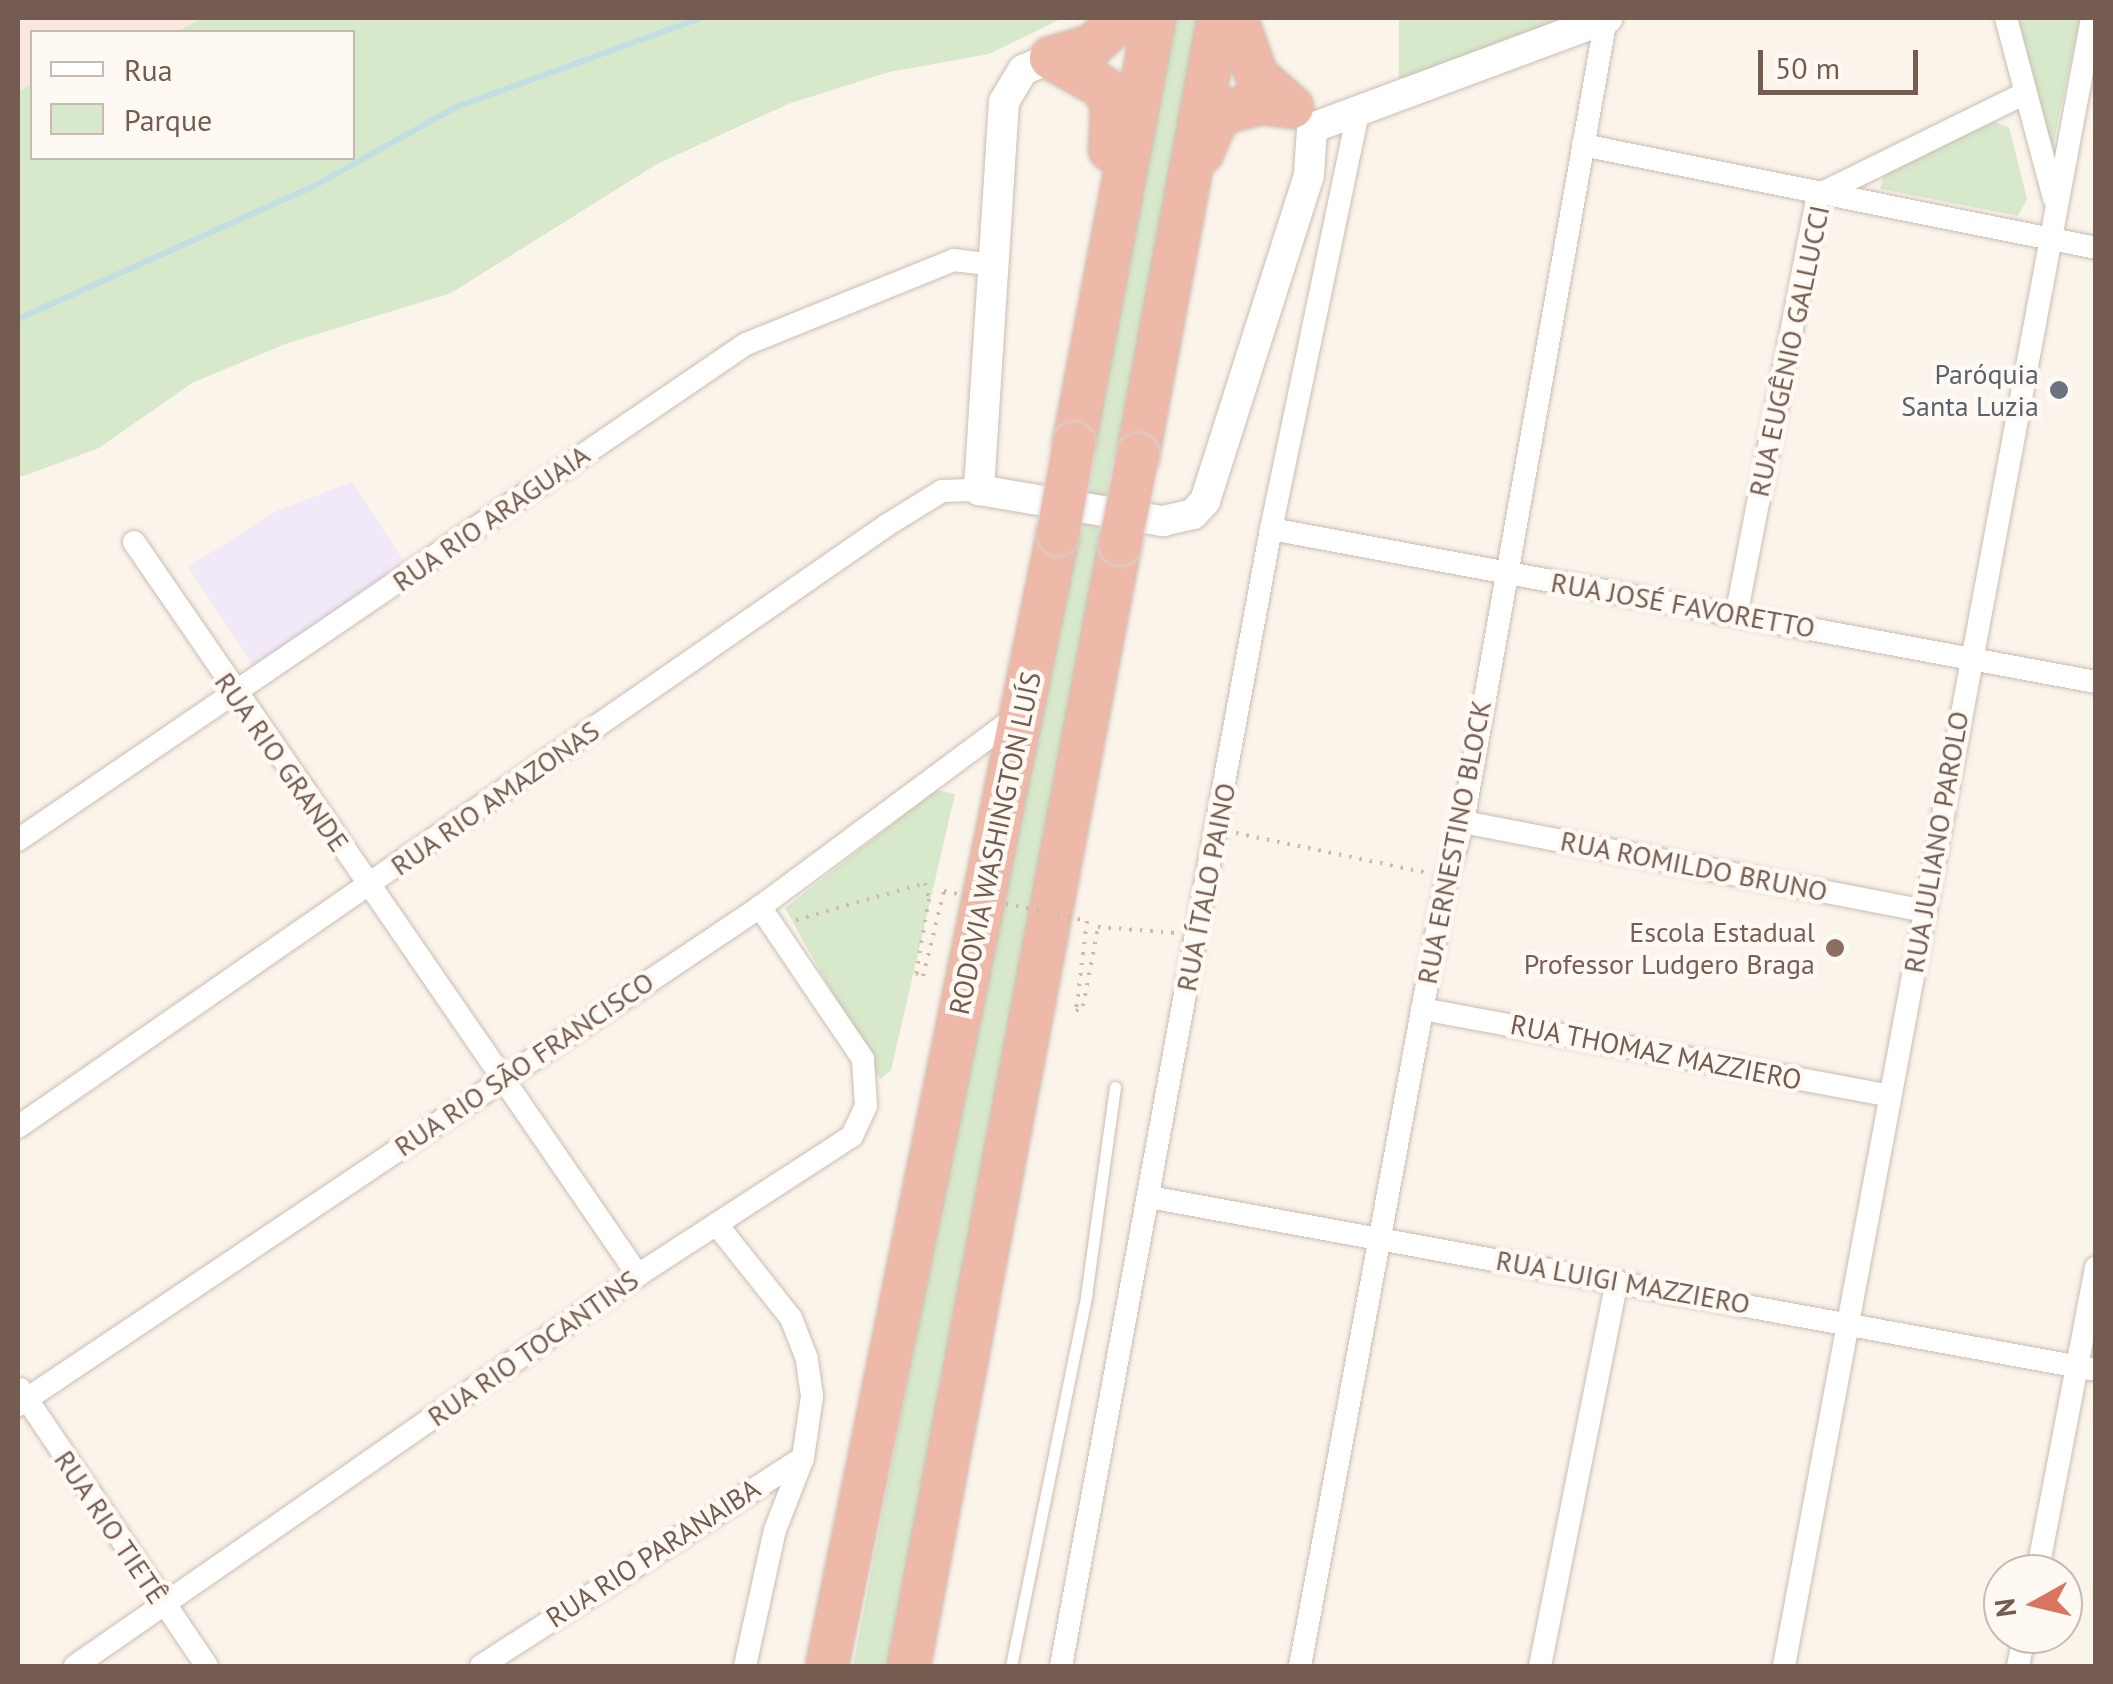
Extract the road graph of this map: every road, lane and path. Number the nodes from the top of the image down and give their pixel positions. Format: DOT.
graph roads {
  1 [pos="1123,18"];
  2 [pos="1154,18"];
  3 [pos="1219,18"];
  4 [pos="1236,18"];
  5 [pos="1606,18"];
  6 [pos="2006,18"];
  7 [pos="2092,18"];
  8 [pos="1052,58"];
  9 [pos="2022,94"];
  10 [pos="1359,108"];
  11 [pos="1302,117"];
  12 [pos="1583,145"];
  13 [pos="1818,195"];
  14 [pos="2055,201"];
  15 [pos="2048,238"];
  16 [pos="2096,248"];
  17 [pos="1105,255"];
  18 [pos="992,265"];
  19 [pos="1174,265"];
  20 [pos="979,490"];
  21 [pos="1271,529"];
  22 [pos="134,542"];
  23 [pos="1503,573"];
  24 [pos="1737,611"];
  25 [pos="1967,660"];
  26 [pos="2096,682"];
  27 [pos="236,696"];
  28 [pos="1022,713"];
  29 [pos="1463,822"];
  30 [pos="1218,829"];
  31 [pos="20,834"];
  32 [pos="1447,877"];
  33 [pos="370,885"];
  34 [pos="760,907"];
  35 [pos="1926,911"];
  36 [pos="776,925"];
  37 [pos="1197,934"];
  38 [pos="1422,1008"];
  39 [pos="503,1076"];
  40 [pos="1115,1087"];
  41 [pos="1890,1096"];
  42 [pos="18,1127"];
  43 [pos="1150,1197"];
  44 [pos="717,1225"];
  45 [pos="1383,1239"];
  46 [pos="2096,1268"];
  47 [pos="638,1275"];
  48 [pos="1616,1282"];
  49 [pos="1853,1324"];
  50 [pos="2086,1368"];
  51 [pos="20,1397"];
  52 [pos="803,1458"];
  53 [pos="2041,1554"];
  54 [pos="163,1604"];
  55 [pos="75,1666"];
  56 [pos="207,1666"];
  57 [pos="482,1666"];
  58 [pos="745,1666"];
  59 [pos="827,1666"];
  60 [pos="909,1666"];
  61 [pos="1011,1666"];
  62 [pos="1061,1666"];
  63 [pos="1300,1666"];
  64 [pos="1540,1666"];
  65 [pos="1784,1666"];
  1 -- 8 [label="highway"];
  2 -- 17 [label="highway, RODOVIA WASHINGTON LUÍS"];
  3 -- 19 [label="highway"];
  4 -- 11 [label="highway"];
  5 -- 10 [label="street"];
  5 -- 12 [label="street, RUA ERNESTINO BLOCK"];
  6 -- 9 [label="street"];
  7 -- 14 [label="street, RUA JULIANO PAROLO"];
  8 -- 17 [label="highway"];
  8 -- 18 [label="street"];
  9 -- 13 [label="street, RUA EUGÊNIO GALLUCCI"];
  9 -- 14 [label="street"];
  10 -- 11 [label="street"];
  10 -- 21 [label="street, RUA ÍTALO PAINO"];
  11 -- 19 [label="highway"];
  11 -- 20 [label="street"];
  12 -- 13 [label="street"];
  12 -- 23 [label="street, RUA ERNESTINO BLOCK"];
  13 -- 15 [label="street"];
  13 -- 24 [label="street, RUA EUGÊNIO GALLUCCI"];
  14 -- 15 [label="street, RUA JULIANO PAROLO"];
  15 -- 16 [label="street"];
  15 -- 25 [label="street, RUA JULIANO PAROLO"];
  17 -- 28 [label="highway, RODOVIA WASHINGTON LUÍS, bridge"];
  18 -- 20 [label="street"];
  18 -- 27 [label="street, RUA RIO ARAGUAIA"];
  19 -- 60 [label="highway, bridge"];
  20 -- 33 [label="street, RUA RIO AMAZONAS"];
  21 -- 23 [label="street, RUA JOSÉ FAVORETTO"];
  21 -- 30 [label="street, RUA ÍTALO PAINO"];
  22 -- 27 [label="street, RUA RIO GRANDE"];
  23 -- 24 [label="street, RUA JOSÉ FAVORETTO"];
  23 -- 29 [label="street, RUA ERNESTINO BLOCK"];
  24 -- 25 [label="street, RUA JOSÉ FAVORETTO"];
  25 -- 26 [label="street, RUA JOSÉ FAVORETTO"];
  25 -- 35 [label="street, RUA JULIANO PAROLO"];
  27 -- 31 [label="street, RUA RIO ARAGUAIA"];
  27 -- 33 [label="street, RUA RIO GRANDE"];
  28 -- 34 [label="street, RUA RIO SÃO FRANCISCO"];
  28 -- 59 [label="highway, RODOVIA WASHINGTON LUÍS"];
  29 -- 32 [label="street, RUA ERNESTINO BLOCK"];
  29 -- 35 [label="street, RUA ROMILDO BRUNO"];
  30 -- 32 [label="path"];
  30 -- 37 [label="street, RUA ÍTALO PAINO"];
  32 -- 38 [label="street, RUA ERNESTINO BLOCK"];
  33 -- 39 [label="street, RUA RIO GRANDE"];
  33 -- 42 [label="street, RUA RIO AMAZONAS"];
  34 -- 36 [label="street"];
  34 -- 39 [label="street, RUA RIO SÃO FRANCISCO"];
  35 -- 41 [label="street, RUA JULIANO PAROLO"];
  36 -- 37 [label="path, bridge"];
  36 -- 44 [label="street, RUA RIO TOCANTINS"];
  37 -- 43 [label="street, RUA ÍTALO PAINO"];
  38 -- 41 [label="street, RUA THOMAZ MAZZIERO"];
  38 -- 45 [label="street, RUA ERNESTINO BLOCK"];
  39 -- 47 [label="street, RUA RIO GRANDE"];
  39 -- 51 [label="street, RUA RIO SÃO FRANCISCO"];
  40 -- 61 [label="lane"];
  41 -- 49 [label="street, RUA JULIANO PAROLO"];
  43 -- 45 [label="street, RUA LUIGI MAZZIERO"];
  43 -- 62 [label="street, RUA ÍTALO PAINO"];
  44 -- 47 [label="street, RUA RIO TOCANTINS"];
  44 -- 52 [label="street"];
  45 -- 48 [label="street, RUA LUIGI MAZZIERO"];
  45 -- 63 [label="street, RUA ERNESTINO BLOCK"];
  46 -- 50 [label="street"];
  47 -- 54 [label="street, RUA RIO TOCANTINS"];
  48 -- 49 [label="street, RUA LUIGI MAZZIERO"];
  48 -- 64 [label="street"];
  49 -- 50 [label="street, RUA LUIGI MAZZIERO"];
  49 -- 65 [label="street, RUA JULIANO PAROLO"];
  50 -- 53 [label="street"];
  51 -- 54 [label="street, RUA RIO TIETÊ"];
  52 -- 57 [label="street, RUA RIO PARANAIBA"];
  52 -- 58 [label="street"];
  54 -- 55 [label="street, RUA RIO TOCANTINS"];
  54 -- 56 [label="street, RUA RIO TIETÊ"];
}
